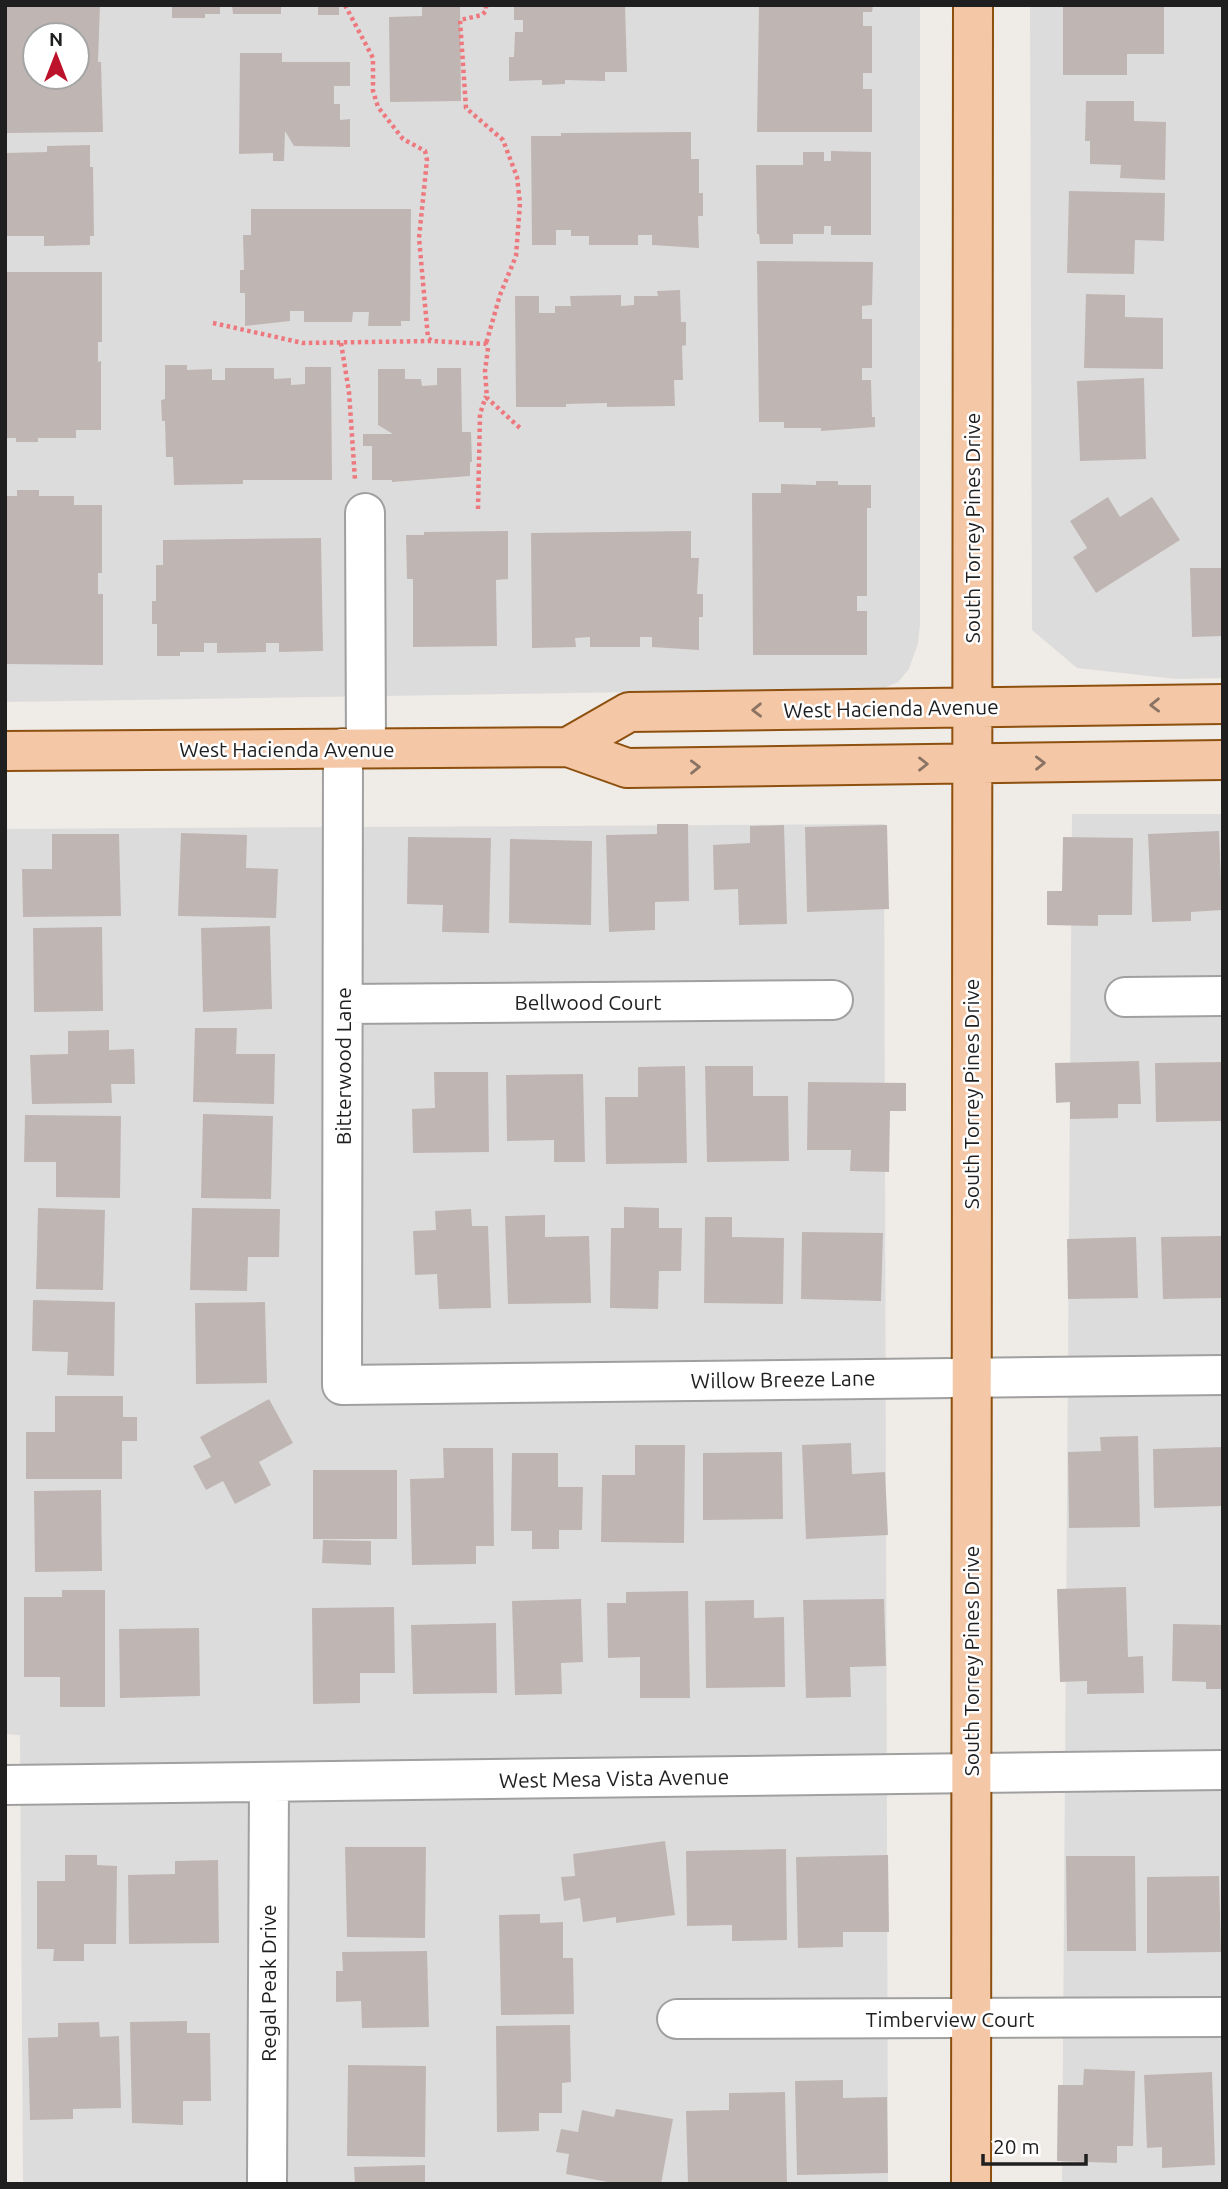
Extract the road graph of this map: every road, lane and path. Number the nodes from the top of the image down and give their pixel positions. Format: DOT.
graph roads {
  1 [pos="345,5"];
  2 [pos="486,5"];
  3 [pos="973,5"];
  4 [pos="213,323"];
  5 [pos="432,341"];
  6 [pos="341,343"];
  7 [pos="486,344"];
  8 [pos="486,396"];
  9 [pos="520,428"];
  10 [pos="360,499"];
  11 [pos="478,509"];
  12 [pos="1223,704"];
  13 [pos="972,708"];
  14 [pos="568,747"];
  15 [pos="354,748"];
  16 [pos="5,751"];
  17 [pos="1223,760"];
  18 [pos="972,764"];
  19 [pos="1223,996"];
  20 [pos="1125,997"];
  21 [pos="833,1000"];
  22 [pos="343,1004"];
  23 [pos="1223,1375"];
  24 [pos="971,1377"];
  25 [pos="342,1385"];
  26 [pos="1223,1770"];
  27 [pos="971,1774"];
  28 [pos="269,1782"];
  29 [pos="5,1785"];
  30 [pos="1223,2017"];
  31 [pos="677,2019"];
  32 [pos="971,2019"];
  33 [pos="267,2184"];
  34 [pos="971,2184"];
  1 -- 5 [label="path"];
  2 -- 7 [label="path"];
  3 -- 13 [label="main road, South Torrey Pines Drive"];
  4 -- 6 [label="path"];
  5 -- 6 [label="path"];
  5 -- 7 [label="path"];
  6 -- 10 [label="path"];
  7 -- 8 [label="path"];
  8 -- 9 [label="path"];
  8 -- 11 [label="path"];
  10 -- 15 [label="street, Bitterwood Lane"];
  12 -- 13 [label="main road, West Hacienda Avenue, one-way"];
  13 -- 14 [label="main road, West Hacienda Avenue, one-way"];
  13 -- 18 [label="main road, South Torrey Pines Drive"];
  14 -- 15 [label="main road, West Hacienda Avenue"];
  14 -- 18 [label="main road, West Hacienda Avenue, one-way"];
  15 -- 16 [label="main road, West Hacienda Avenue"];
  15 -- 22 [label="street, Bitterwood Lane"];
  18 -- 17 [label="main road, West Hacienda Avenue, one-way"];
  18 -- 24 [label="main road, South Torrey Pines Drive"];
  19 -- 20 [label="street"];
  21 -- 22 [label="street, Bellwood Court"];
  22 -- 25 [label="street, Bitterwood Lane"];
  23 -- 24 [label="street, Willow Breeze Lane"];
  24 -- 25 [label="street, Willow Breeze Lane"];
  24 -- 27 [label="main road, South Torrey Pines Drive"];
  26 -- 27 [label="street, West Mesa Vista Avenue"];
  27 -- 28 [label="street, West Mesa Vista Avenue"];
  27 -- 32 [label="main road, South Torrey Pines Drive"];
  28 -- 29 [label="street, West Mesa Vista Avenue"];
  28 -- 33 [label="street, Regal Peak Drive"];
  30 -- 32 [label="street, Timberview Court"];
  31 -- 32 [label="street, Timberview Court"];
  32 -- 34 [label="main road, South Torrey Pines Drive"];
}
